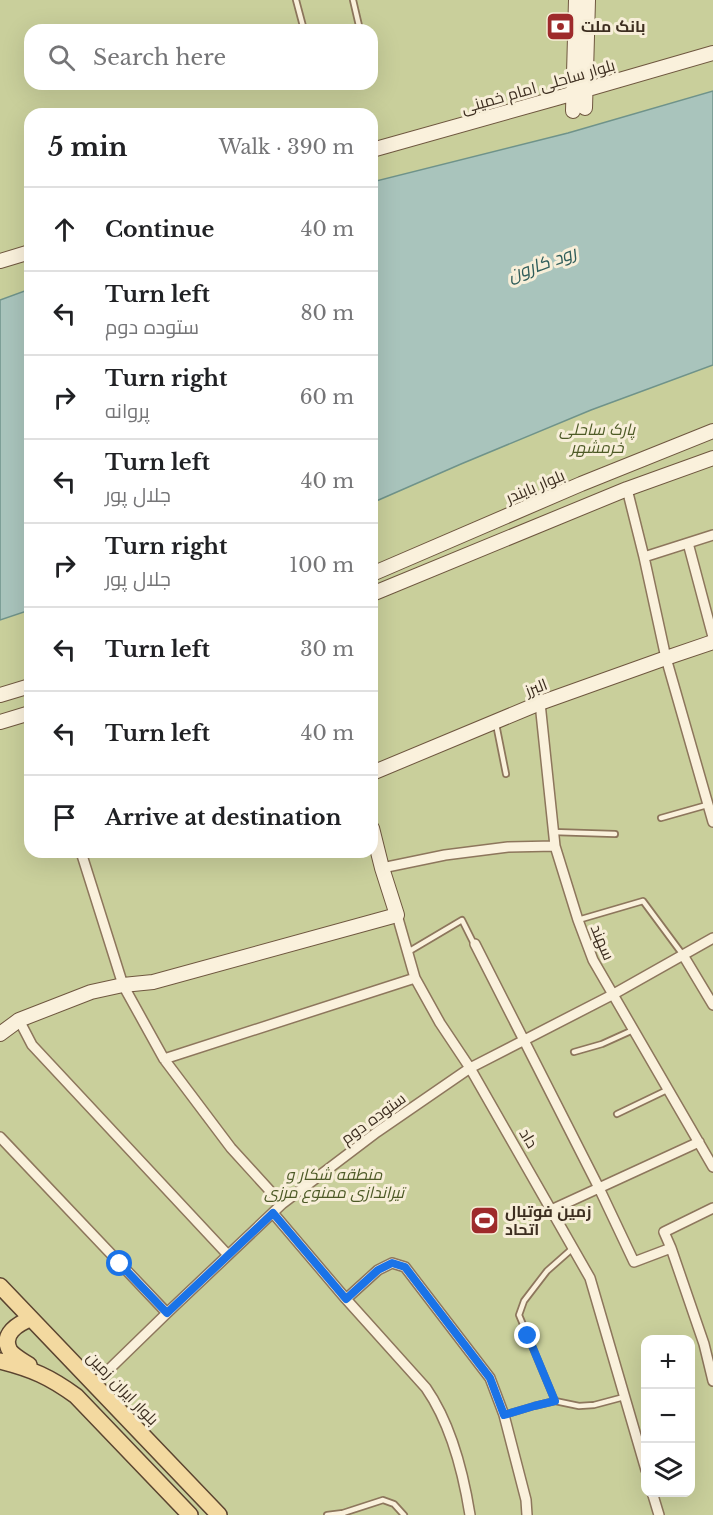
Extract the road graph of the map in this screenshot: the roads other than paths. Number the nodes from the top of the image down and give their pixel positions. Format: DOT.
graph roads {
  1 [pos="296,0"];
  2 [pos="353,0"];
  3 [pos="576,0"];
  4 [pos="588,0"];
  5 [pos="302,24"];
  6 [pos="359,24"];
  7 [pos="713,53"];
  8 [pos="580,92"];
  9 [pos="579,109"];
  10 [pos="378,148"];
  11 [pos="24,254"];
  12 [pos="0,261"];
  13 [pos="713,431"];
  14 [pos="713,458"];
  15 [pos="581,484"];
  16 [pos="627,489"];
  17 [pos="590,504"];
  18 [pos="713,535"];
  19 [pos="688,543"];
  20 [pos="644,557"];
  21 [pos="378,571"];
  22 [pos="378,592"];
  23 [pos="713,637"];
  24 [pos="713,642"];
  25 [pos="666,658"];
  26 [pos="24,688"];
  27 [pos="0,696"];
  28 [pos="540,703"];
  29 [pos="24,715"];
  30 [pos="496,721"];
  31 [pos="0,722"];
  32 [pos="378,770"];
  33 [pos="506,774"];
  34 [pos="708,805"];
  35 [pos="661,818"];
  36 [pos="713,822"];
  37 [pos="553,832"];
  38 [pos="615,834"];
  39 [pos="555,846"];
  40 [pos="378,852"];
  41 [pos="83,858"];
  42 [pos="382,868"];
  43 [pos="397,915"];
  44 [pos="578,920"];
  45 [pos="713,938"];
  46 [pos="475,944"];
  47 [pos="408,952"];
  48 [pos="683,955"];
  49 [pos="415,978"];
  50 [pos="123,985"];
  51 [pos="612,995"];
  52 [pos="713,1005"];
  53 [pos="19,1020"];
  54 [pos="633,1030"];
  55 [pos="0,1034"];
  56 [pos="524,1039"];
  57 [pos="574,1052"];
  58 [pos="164,1059"];
  59 [pos="470,1068"];
  60 [pos="667,1090"];
  61 [pos="617,1114"];
  62 [pos="0,1137"];
  63 [pos="699,1142"];
  64 [pos="713,1167"];
  65 [pos="599,1188"];
  66 [pos="282,1204"];
  67 [pos="713,1208"];
  68 [pos="551,1210"];
  69 [pos="273,1213"];
  70 [pos="573,1248"];
  71 [pos="671,1248"];
  72 [pos="228,1255"];
  73 [pos="0,1286"];
  74 [pos="346,1299"];
  75 [pos="167,1313"];
  76 [pos="32,1319"];
  77 [pos="0,1361"];
  78 [pos="38,1372"];
  79 [pos="713,1381"];
  80 [pos="94,1384"];
  81 [pos="624,1397"];
  82 [pos="555,1401"];
  83 [pos="504,1415"];
  84 [pos="641,1456"];
  85 [pos="653,1497"];
  86 [pos="343,1514"];
  87 [pos="190,1515"];
  88 [pos="219,1515"];
  89 [pos="327,1515"];
  90 [pos="404,1515"];
  91 [pos="470,1515"];
  92 [pos="527,1515"];
  93 [pos="658,1515"];
  1 -- 5 [label="lane"];
  2 -- 6 [label="lane"];
  3 -- 8 [label="street"];
  4 -- 8 [label="street"];
  7 -- 8 [label="street, بلوار ساحلی امام خمینی"];
  8 -- 9 [label="street"];
  8 -- 10 [label="street, بلوار ساحلی امام خمینی"];
  11 -- 12 [label="street"];
  13 -- 15 [label="street, بلوار بایندر"];
  14 -- 16 [label="street"];
  15 -- 17 [label="street"];
  15 -- 21 [label="street, بلوار بایندر"];
  16 -- 17 [label="street"];
  16 -- 20 [label="street"];
  17 -- 22 [label="street"];
  18 -- 19 [label="street"];
  19 -- 20 [label="street"];
  19 -- 23 [label="street"];
  20 -- 25 [label="street"];
  24 -- 25 [label="street, البرز"];
  25 -- 28 [label="street, البرز"];
  25 -- 34 [label="street"];
  26 -- 27 [label="street"];
  28 -- 30 [label="street, البرز"];
  28 -- 37 [label="street, سهند"];
  29 -- 31 [label="street"];
  30 -- 32 [label="street, البرز"];
  30 -- 33 [label="lane"];
  34 -- 35 [label="lane"];
  34 -- 36 [label="street"];
  37 -- 38 [label="lane"];
  37 -- 39 [label="street, سهند"];
  39 -- 42 [label="street"];
  39 -- 44 [label="street, سهند"];
  40 -- 42 [label="street, داد"];
  41 -- 50 [label="street"];
  42 -- 43 [label="street, داد"];
  43 -- 47 [label="street, داد"];
  43 -- 50 [label="street"];
  44 -- 48 [label="lane"];
  44 -- 51 [label="street, سهند"];
  45 -- 48 [label="street, ستوده دوم"];
  46 -- 47 [label="lane"];
  46 -- 56 [label="street"];
  47 -- 49 [label="street, داد"];
  48 -- 51 [label="street, ستوده دوم"];
  48 -- 52 [label="street"];
  49 -- 58 [label="street"];
  49 -- 59 [label="street, داد"];
  50 -- 53 [label="street"];
  50 -- 58 [label="street"];
  51 -- 54 [label="street, سهند"];
  51 -- 56 [label="street, ستوده دوم"];
  53 -- 55 [label="street"];
  53 -- 72 [label="street"];
  54 -- 57 [label="lane"];
  54 -- 60 [label="street, سهند"];
  56 -- 59 [label="street, ستوده دوم"];
  56 -- 65 [label="street"];
  58 -- 66 [label="street"];
  59 -- 66 [label="street, ستوده دوم"];
  59 -- 68 [label="street, داد"];
  60 -- 61 [label="lane"];
  60 -- 63 [label="street, سهند"];
  62 -- 75 [label="street"];
  63 -- 64 [label="street, سهند"];
  63 -- 65 [label="street"];
  65 -- 68 [label="street"];
  65 -- 71 [label="street"];
  66 -- 69 [label="street, ستوده دوم"];
  67 -- 71 [label="street"];
  68 -- 70 [label="street, داد"];
  69 -- 72 [label="street, ستوده دوم"];
  69 -- 74 [label="street"];
  70 -- 81 [label="street, داد"];
  70 -- 82 [label="lane"];
  71 -- 79 [label="street"];
  72 -- 75 [label="street, ستوده دوم"];
  73 -- 76 [label="main road, بلوار ایران زمین"];
  74 -- 83 [label="street"];
  74 -- 91 [label="street"];
  75 -- 80 [label="street, ستوده دوم"];
  76 -- 78 [label="main road"];
  76 -- 80 [label="main road, بلوار ایران زمین"];
  77 -- 78 [label="main road"];
  78 -- 87 [label="main road"];
  80 -- 88 [label="main road, بلوار ایران زمین"];
  81 -- 82 [label="lane"];
  81 -- 84 [label="street, داد"];
  82 -- 83 [label="lane"];
  83 -- 92 [label="street"];
  85 -- 93 [label="street"];
  86 -- 89 [label="lane"];
  86 -- 90 [label="lane"];
}
